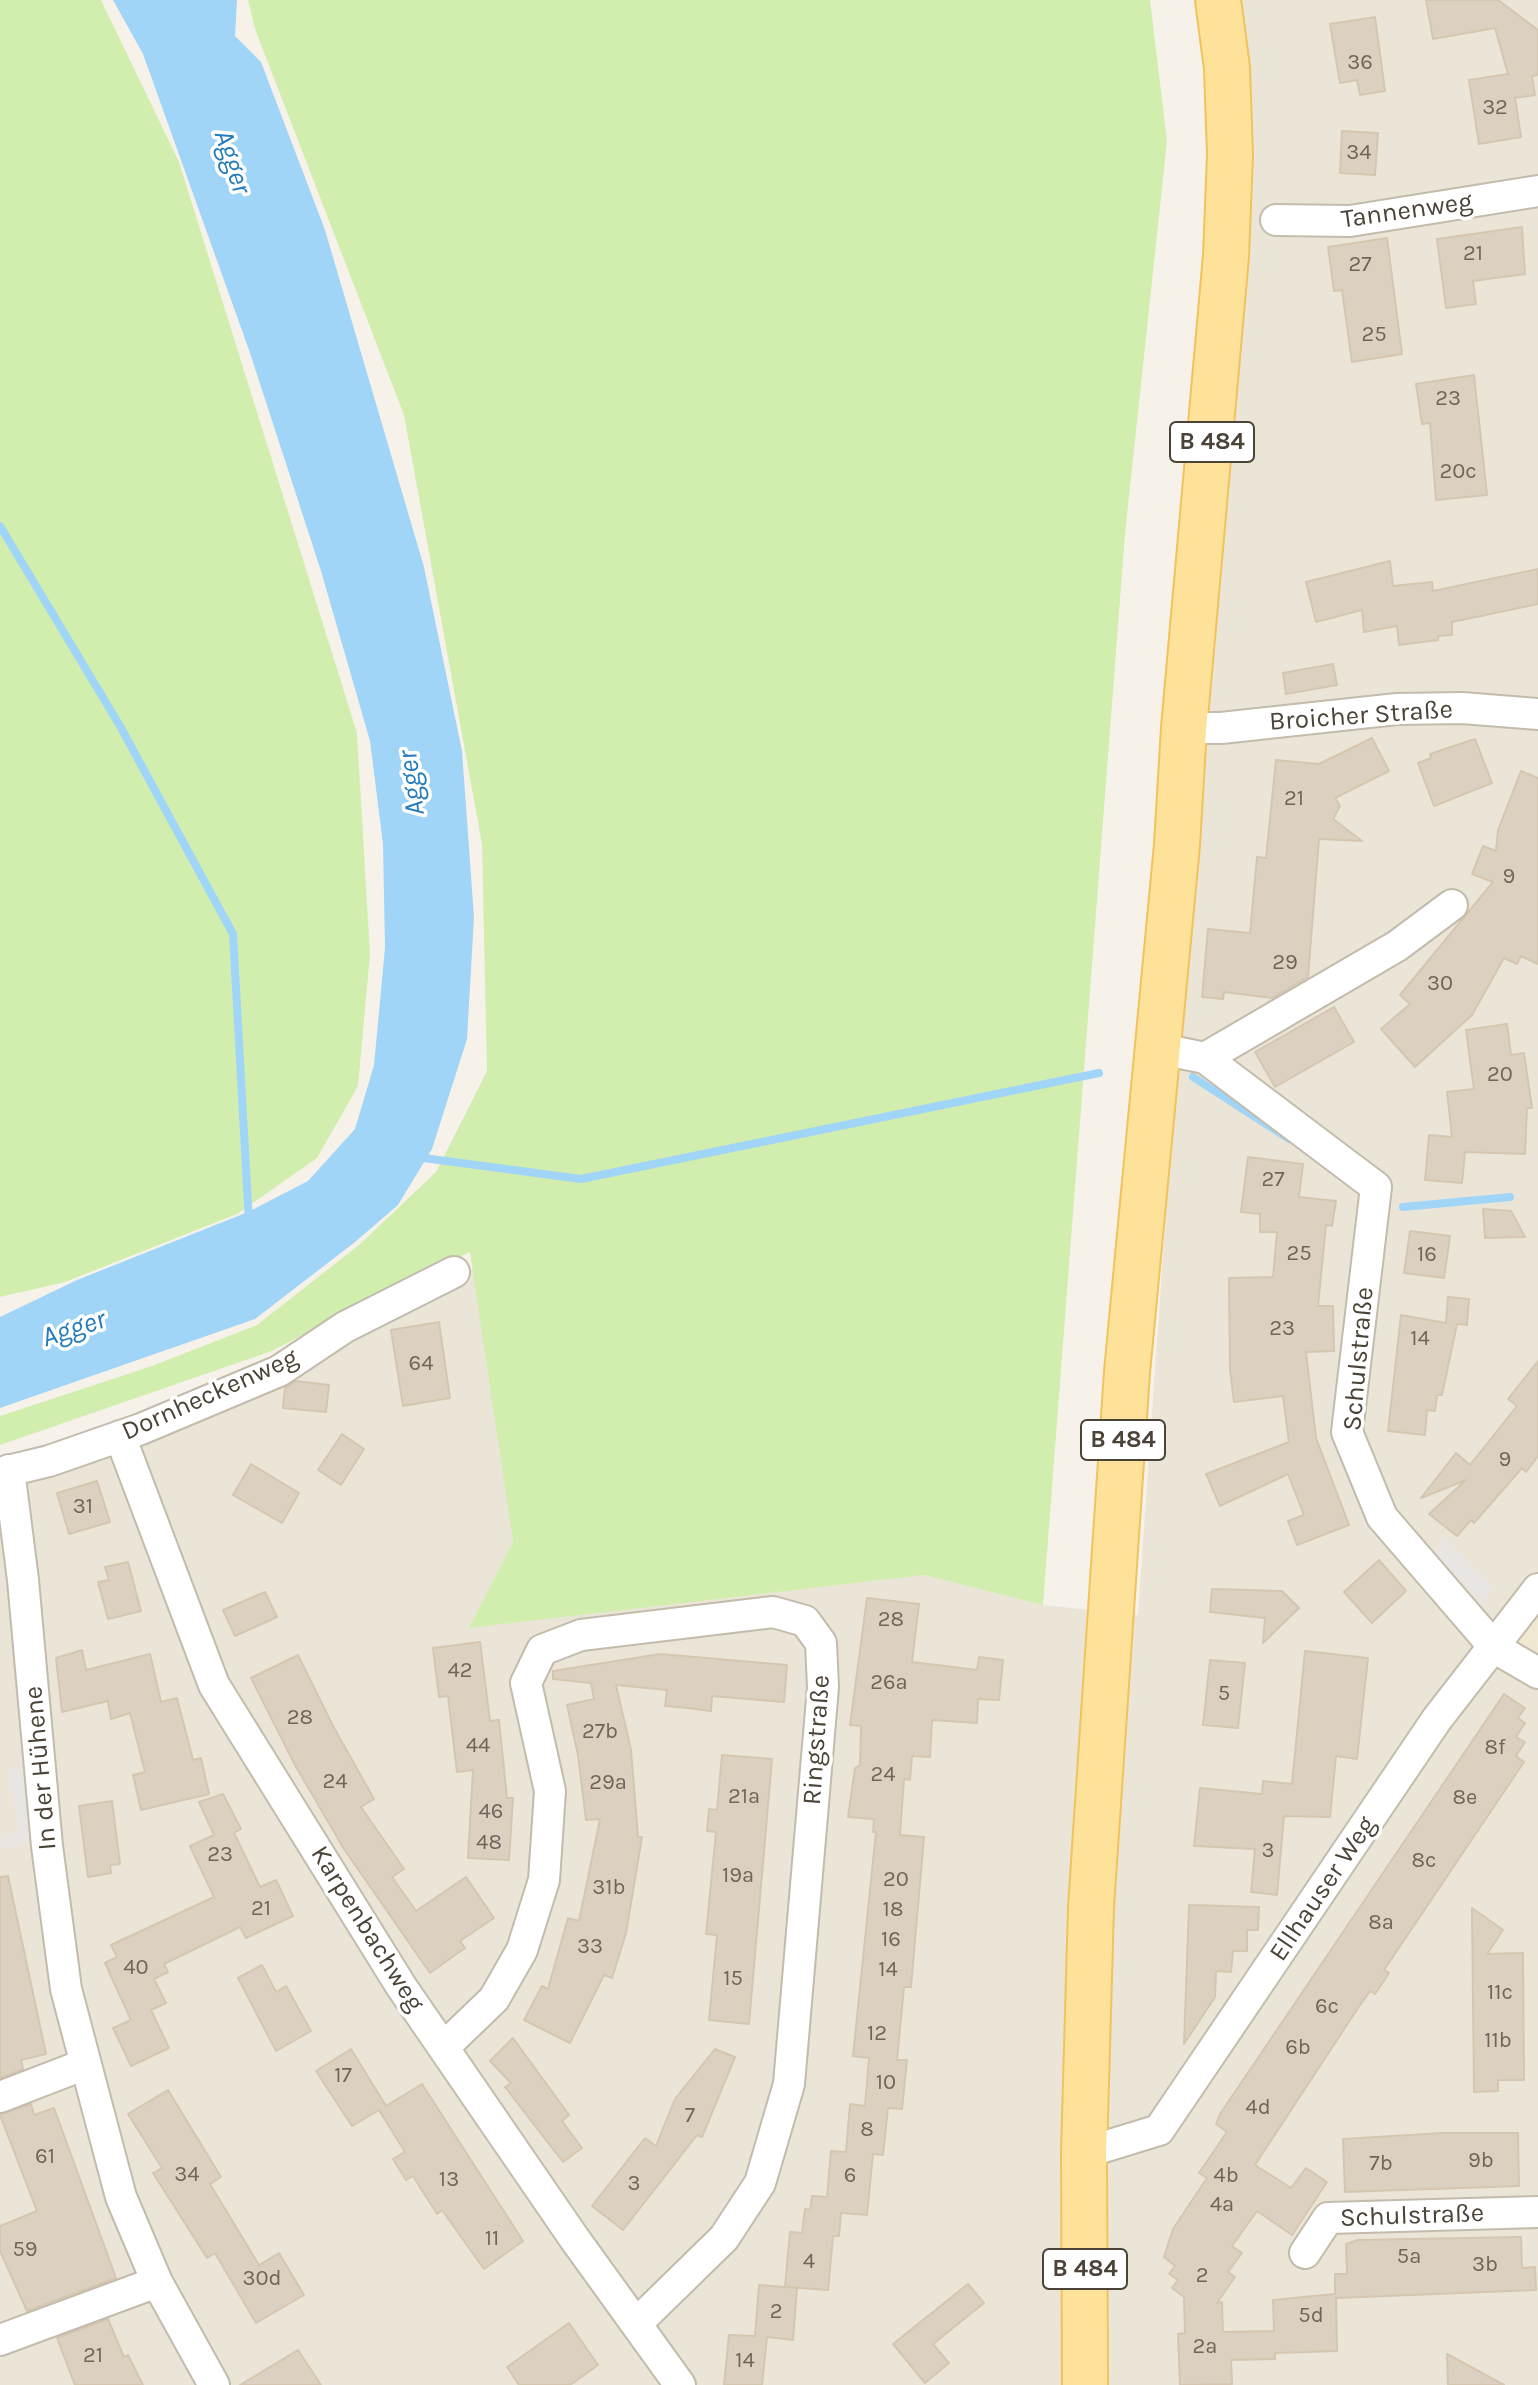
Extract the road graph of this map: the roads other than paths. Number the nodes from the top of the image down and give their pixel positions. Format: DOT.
graph roads {
  1 [pos="1218,0"];
  2 [pos="1538,191"];
  3 [pos="1276,220"];
  4 [pos="1538,714"];
  5 [pos="1184,728"];
  6 [pos="1452,905"];
  7 [pos="1156,1048"];
  8 [pos="1205,1058"];
  9 [pos="454,1272"];
  10 [pos="120,1436"];
  11 [pos="5,1471"];
  12 [pos="1538,1589"];
  13 [pos="1495,1648"];
  14 [pos="1538,1673"];
  15 [pos="444,2047"];
  16 [pos="83,2065"];
  17 [pos="0,2097"];
  18 [pos="1084,2153"];
  19 [pos="1538,2212"];
  20 [pos="1305,2253"];
  21 [pos="157,2282"];
  22 [pos="637,2323"];
  23 [pos="0,2340"];
  24 [pos="214,2385"];
  25 [pos="680,2385"];
  26 [pos="1085,2385"];
  1 -- 5 [label="main road, B 484"];
  2 -- 3 [label="street, Tannenweg"];
  4 -- 5 [label="street, Broicher Straße"];
  5 -- 7 [label="main road, B 484"];
  6 -- 8 [label="street"];
  7 -- 8 [label="street, Schulstraße"];
  7 -- 18 [label="main road, B 484"];
  8 -- 13 [label="street, Schulstraße"];
  9 -- 10 [label="street, Dornheckenweg"];
  10 -- 11 [label="street, Dornheckenweg"];
  10 -- 15 [label="street, Karpenbachweg"];
  11 -- 16 [label="street, In der Hühene"];
  12 -- 13 [label="street, Ellhauser Weg"];
  13 -- 14 [label="street, Schulstraße"];
  13 -- 18 [label="street, Ellhauser Weg"];
  15 -- 22 [label="street, Karpenbachweg"];
  15 -- 22 [label="street, Ringstraße"];
  16 -- 17 [label="street"];
  16 -- 21 [label="street, In der Hühene"];
  18 -- 26 [label="main road, B 484"];
  19 -- 20 [label="street, Schulstraße"];
  21 -- 23 [label="street"];
  21 -- 24 [label="street, In der Hühene"];
  22 -- 25 [label="street, Karpenbachweg"];
}
